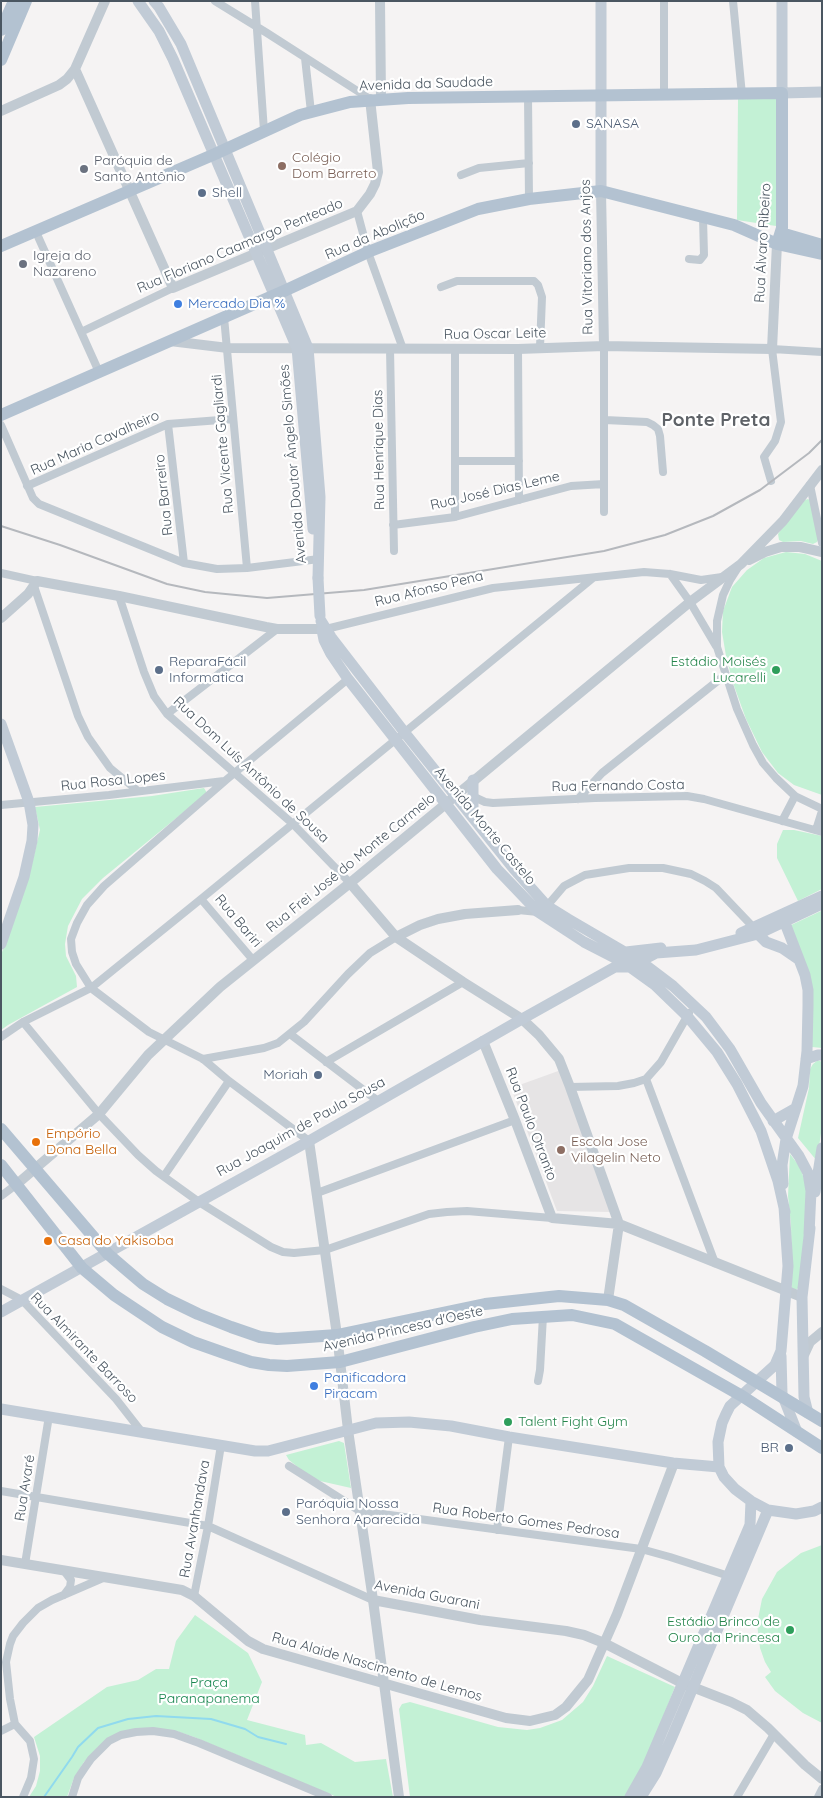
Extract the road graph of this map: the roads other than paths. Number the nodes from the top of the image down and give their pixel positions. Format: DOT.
graph roads {
  1 [pos="14,1"];
  2 [pos="26,1"];
  3 [pos="105,1"];
  4 [pos="138,1"];
  5 [pos="154,1"];
  6 [pos="215,1"];
  7 [pos="255,1"];
  8 [pos="380,1"];
  9 [pos="601,1"];
  10 [pos="664,1"];
  11 [pos="734,1"];
  12 [pos="782,1"];
  13 [pos="256,26"];
  14 [pos="1,30"];
  15 [pos="306,58"];
  16 [pos="1,60"];
  17 [pos="75,69"];
  18 [pos="822,92"];
  19 [pos="782,93"];
  20 [pos="602,94"];
  21 [pos="664,95"];
  22 [pos="742,95"];
  23 [pos="528,96"];
  24 [pos="376,99"];
  25 [pos="3,109"];
  26 [pos="311,112"];
  27 [pos="264,131"];
  28 [pos="220,152"];
  29 [pos="529,163"];
  30 [pos="461,175"];
  31 [pos="130,191"];
  32 [pos="601,192"];
  33 [pos="529,199"];
  34 [pos="357,211"];
  35 [pos="703,218"];
  36 [pos="36,232"];
  37 [pos="780,235"];
  38 [pos="822,245"];
  39 [pos="1,246"];
  40 [pos="261,251"];
  41 [pos="368,252"];
  42 [pos="822,254"];
  43 [pos="689,260"];
  44 [pos="441,287"];
  45 [pos="173,288"];
  46 [pos="279,293"];
  47 [pos="224,317"];
  48 [pos="81,332"];
  49 [pos="169,341"];
  50 [pos="604,346"];
  51 [pos="540,347"];
  52 [pos="226,348"];
  53 [pos="302,348"];
  54 [pos="455,348"];
  55 [pos="390,349"];
  56 [pos="403,349"];
  57 [pos="518,349"];
  58 [pos="772,349"];
  59 [pos="822,352"];
  60 [pos="99,372"];
  61 [pos="1,415"];
  62 [pos="233,418"];
  63 [pos="605,420"];
  64 [pos="168,424"];
  65 [pos="1,425"];
  66 [pos="519,460"];
  67 [pos="455,461"];
  68 [pos="822,470"];
  69 [pos="663,472"];
  70 [pos="771,481"];
  71 [pos="604,484"];
  72 [pos="810,485"];
  73 [pos="27,486"];
  74 [pos="519,500"];
  75 [pos="604,512"];
  76 [pos="455,517"];
  77 [pos="393,525"];
  78 [pos="822,543"];
  79 [pos="394,551"];
  80 [pos="822,552"];
  81 [pos="184,563"];
  82 [pos="742,564"];
  83 [pos="317,567"];
  84 [pos="247,568"];
  85 [pos="1,573"];
  86 [pos="670,574"];
  87 [pos="723,577"];
  88 [pos="593,578"];
  89 [pos="35,584"];
  90 [pos="119,596"];
  91 [pos="690,602"];
  92 [pos="1,618"];
  93 [pos="322,624"];
  94 [pos="277,629"];
  95 [pos="717,647"];
  96 [pos="725,674"];
  97 [pos="348,679"];
  98 [pos="167,714"];
  99 [pos="1,724"];
  100 [pos="400,736"];
  101 [pos="4,738"];
  102 [pos="234,774"];
  103 [pos="226,780"];
  104 [pos="473,780"];
  105 [pos="138,791"];
  106 [pos="455,796"];
  107 [pos="472,796"];
  108 [pos="795,796"];
  109 [pos="578,799"];
  110 [pos="29,802"];
  111 [pos="445,804"];
  112 [pos="1,805"];
  113 [pos="822,810"];
  114 [pos="473,818"];
  115 [pos="782,821"];
  116 [pos="293,824"];
  117 [pos="819,831"];
  118 [pos="350,883"];
  119 [pos="822,896"];
  120 [pos="202,899"];
  121 [pos="822,904"];
  122 [pos="543,909"];
  123 [pos="518,910"];
  124 [pos="785,923"];
  125 [pos="756,930"];
  126 [pos="396,936"];
  127 [pos="1,944"];
  128 [pos="619,959"];
  129 [pos="799,959"];
  130 [pos="253,960"];
  131 [pos="635,964"];
  132 [pos="463,982"];
  133 [pos="91,988"];
  134 [pos="694,1005"];
  135 [pos="687,1016"];
  136 [pos="522,1018"];
  137 [pos="23,1022"];
  138 [pos="290,1034"];
  139 [pos="1,1037"];
  140 [pos="163,1040"];
  141 [pos="483,1041"];
  142 [pos="822,1055"];
  143 [pos="203,1059"];
  144 [pos="806,1059"];
  145 [pos="326,1062"];
  146 [pos="646,1079"];
  147 [pos="229,1081"];
  148 [pos="570,1087"];
  149 [pos="378,1101"];
  150 [pos="796,1108"];
  151 [pos="99,1114"];
  152 [pos="515,1120"];
  153 [pos="773,1121"];
  154 [pos="1,1129"];
  155 [pos="786,1139"];
  156 [pos="309,1141"];
  157 [pos="822,1148"];
  158 [pos="1,1165"];
  159 [pos="36,1169"];
  160 [pos="164,1176"];
  161 [pos="17,1184"];
  162 [pos="317,1193"];
  163 [pos="1,1196"];
  164 [pos="199,1202"];
  165 [pos="785,1212"];
  166 [pos="552,1218"];
  167 [pos="619,1224"];
  168 [pos="809,1234"];
  169 [pos="325,1250"];
  170 [pos="108,1254"];
  171 [pos="715,1263"];
  172 [pos="82,1268"];
  173 [pos="1,1290"];
  174 [pos="785,1290"];
  175 [pos="802,1297"];
  176 [pos="22,1300"];
  177 [pos="608,1300"];
  178 [pos="1,1312"];
  179 [pos="543,1316"];
  180 [pos="802,1320"];
  181 [pos="822,1332"];
  182 [pos="337,1335"];
  183 [pos="781,1351"];
  184 [pos="804,1356"];
  185 [pos="340,1362"];
  186 [pos="735,1368"];
  187 [pos="538,1381"];
  188 [pos="757,1381"];
  189 [pos="724,1386"];
  190 [pos="742,1396"];
  191 [pos="783,1397"];
  192 [pos="1,1408"];
  193 [pos="808,1412"];
  194 [pos="49,1416"];
  195 [pos="822,1421"];
  196 [pos="348,1430"];
  197 [pos="141,1431"];
  198 [pos="797,1432"];
  199 [pos="510,1437"];
  200 [pos="221,1445"];
  201 [pos="822,1448"];
  202 [pos="674,1463"];
  203 [pos="290,1466"];
  204 [pos="719,1467"];
  205 [pos="1,1491"];
  206 [pos="36,1496"];
  207 [pos="752,1501"];
  208 [pos="822,1507"];
  209 [pos="768,1510"];
  210 [pos="360,1511"];
  211 [pos="208,1526"];
  212 [pos="497,1530"];
  213 [pos="641,1549"];
  214 [pos="1,1560"];
  215 [pos="25,1564"];
  216 [pos="64,1572"];
  217 [pos="734,1577"];
  218 [pos="103,1578"];
  219 [pos="64,1595"];
  220 [pos="194,1596"];
  221 [pos="373,1600"];
  222 [pos="604,1643"];
  223 [pos="385,1683"];
  224 [pos="682,1683"];
  225 [pos="694,1687"];
  226 [pos="15,1724"];
  227 [pos="1,1732"];
  228 [pos="774,1734"];
  229 [pos="822,1779"];
  230 [pos="822,1790"];
  231 [pos="23,1797"];
  232 [pos="72,1797"];
  233 [pos="328,1797"];
  234 [pos="399,1797"];
  235 [pos="630,1797"];
  236 [pos="641,1797"];
  237 [pos="737,1797"];
  238 [pos="818,1797"];
  1 -- 14 [label="main road"];
  2 -- 16 [label="main road"];
  3 -- 17 [label="street"];
  4 -- 28 [label="main road, Avenida Doutor Ângelo Simões"];
  5 -- 28 [label="main road, Avenida Doutor Ângelo Simões"];
  6 -- 13 [label="street"];
  7 -- 13 [label="street"];
  8 -- 24 [label="street, Rua Floriano Caamargo Penteado"];
  9 -- 20 [label="main road, Rua Vitoriano dos Anjos"];
  10 -- 21 [label="street"];
  11 -- 22 [label="street"];
  12 -- 19 [label="main road, Rua Álvaro Ribeiro"];
  13 -- 15 [label="street"];
  13 -- 27 [label="street"];
  15 -- 24 [label="street"];
  15 -- 26 [label="street"];
  17 -- 25 [label="street"];
  17 -- 31 [label="street"];
  18 -- 19 [label="main road, Avenida da Saudade"];
  19 -- 22 [label="main road, Avenida da Saudade"];
  19 -- 37 [label="main road, Rua Álvaro Ribeiro"];
  20 -- 21 [label="main road, Avenida da Saudade"];
  20 -- 23 [label="main road, Avenida da Saudade"];
  20 -- 32 [label="main road, Rua Vitoriano dos Anjos"];
  21 -- 22 [label="main road, Avenida da Saudade"];
  23 -- 24 [label="main road, Avenida da Saudade"];
  23 -- 29 [label="street"];
  24 -- 26 [label="main road, Avenida da Saudade"];
  24 -- 34 [label="street, Rua Floriano Caamargo Penteado"];
  26 -- 27 [label="main road, Avenida da Saudade"];
  27 -- 28 [label="main road, Avenida da Saudade"];
  28 -- 31 [label="main road, Avenida da Saudade"];
  28 -- 40 [label="main road, Avenida Doutor Ângelo Simões"];
  29 -- 30 [label="street"];
  29 -- 33 [label="street"];
  31 -- 36 [label="main road, Avenida da Saudade"];
  31 -- 45 [label="street"];
  32 -- 33 [label="main road, Rua da Abolição"];
  32 -- 35 [label="main road, Rua da Abolição"];
  32 -- 50 [label="street, Rua Vitoriano dos Anjos"];
  33 -- 41 [label="main road, Rua da Abolição"];
  34 -- 40 [label="street, Rua Floriano Caamargo Penteado"];
  34 -- 41 [label="street"];
  35 -- 37 [label="main road, Rua da Abolição"];
  35 -- 43 [label="street"];
  36 -- 39 [label="main road, Avenida da Saudade"];
  36 -- 48 [label="street"];
  37 -- 38 [label="main road"];
  37 -- 42 [label="main road"];
  37 -- 58 [label="street, Rua Álvaro Ribeiro"];
  40 -- 45 [label="street, Rua Floriano Caamargo Penteado"];
  40 -- 46 [label="main road, Avenida Doutor Ângelo Simões"];
  41 -- 46 [label="main road, Rua da Abolição"];
  41 -- 56 [label="street"];
  44 -- 51 [label="street"];
  45 -- 48 [label="street, Rua Floriano Caamargo Penteado"];
  46 -- 47 [label="main road, Rua da Abolição"];
  46 -- 53 [label="main road, Avenida Doutor Ângelo Simões"];
  47 -- 49 [label="main road, Rua da Abolição"];
  47 -- 52 [label="street, Rua Vicente Gagliardi"];
  48 -- 60 [label="street"];
  49 -- 52 [label="street, Rua Oscar Leite"];
  49 -- 60 [label="main road, Rua da Abolição"];
  50 -- 51 [label="street, Rua Oscar Leite"];
  50 -- 58 [label="street, Rua Oscar Leite"];
  50 -- 63 [label="street, Rua Vitoriano dos Anjos"];
  51 -- 57 [label="street, Rua Oscar Leite"];
  52 -- 53 [label="street, Rua Oscar Leite"];
  52 -- 62 [label="street, Rua Vicente Gagliardi"];
  53 -- 55 [label="street, Rua Oscar Leite"];
  53 -- 83 [label="main road, Avenida Doutor Ângelo Simões"];
  54 -- 56 [label="street, Rua Oscar Leite"];
  54 -- 57 [label="street, Rua Oscar Leite"];
  54 -- 67 [label="street"];
  55 -- 56 [label="street, Rua Oscar Leite"];
  55 -- 77 [label="street, Rua Henrique Dias"];
  57 -- 66 [label="street"];
  58 -- 59 [label="street, Rua Oscar Leite"];
  58 -- 70 [label="street, Rua Álvaro Ribeiro"];
  60 -- 61 [label="main road, Rua da Abolição"];
  62 -- 64 [label="street, Rua Maria Cavalheiro"];
  62 -- 84 [label="street, Rua Vicente Gagliardi"];
  63 -- 69 [label="street"];
  63 -- 71 [label="street, Rua Vitoriano dos Anjos"];
  64 -- 73 [label="street, Rua Maria Cavalheiro"];
  64 -- 81 [label="street, Rua Barreiro"];
  65 -- 73 [label="street"];
  66 -- 67 [label="street"];
  66 -- 74 [label="street"];
  67 -- 76 [label="street"];
  68 -- 72 [label="street, Rua Afonso Pena"];
  71 -- 74 [label="street, Rua José Dias Leme"];
  71 -- 75 [label="street, Rua Vitoriano dos Anjos"];
  72 -- 78 [label="street"];
  72 -- 82 [label="street, Rua Afonso Pena"];
  73 -- 81 [label="street"];
  74 -- 76 [label="street, Rua José Dias Leme"];
  76 -- 77 [label="street, Rua José Dias Leme"];
  77 -- 79 [label="street, Rua Henrique Dias"];
  80 -- 82 [label="street"];
  81 -- 84 [label="street"];
  82 -- 87 [label="street, Rua Afonso Pena"];
  82 -- 95 [label="street"];
  83 -- 84 [label="street"];
  83 -- 93 [label="main road, Avenida Monte Castelo, bridge"];
  85 -- 89 [label="street, Rua Afonso Pena"];
  86 -- 87 [label="street, Rua Afonso Pena"];
  86 -- 88 [label="street, Rua Afonso Pena"];
  86 -- 91 [label="street"];
  87 -- 91 [label="street, Rua Frei José do Monte Carmelo"];
  88 -- 93 [label="street, Rua Afonso Pena"];
  88 -- 100 [label="street"];
  89 -- 90 [label="street, Rua Afonso Pena"];
  89 -- 92 [label="street"];
  89 -- 105 [label="street"];
  90 -- 94 [label="street, Rua Afonso Pena"];
  90 -- 98 [label="street, Rua Dom Luís Antônio de Sousa"];
  91 -- 95 [label="street"];
  91 -- 104 [label="street, Rua Frei José do Monte Carmelo"];
  93 -- 94 [label="street, Rua Afonso Pena"];
  93 -- 97 [label="main road, Avenida Monte Castelo"];
  93 -- 100 [label="main road, Avenida Monte Castelo"];
  94 -- 98 [label="street"];
  95 -- 96 [label="street"];
  96 -- 108 [label="street"];
  96 -- 109 [label="street"];
  97 -- 100 [label="main road, Avenida Monte Castelo"];
  97 -- 102 [label="street"];
  98 -- 102 [label="street, Rua Dom Luís Antônio de Sousa"];
  99 -- 101 [label="main road"];
  100 -- 106 [label="main road, Avenida Monte Castelo"];
  100 -- 111 [label="main road, Avenida Monte Castelo"];
  100 -- 116 [label="street"];
  101 -- 110 [label="main road"];
  102 -- 103 [label="street"];
  102 -- 116 [label="street, Rua Dom Luís Antônio de Sousa"];
  103 -- 105 [label="street, Rua Rosa Lopes"];
  103 -- 133 [label="street"];
  104 -- 106 [label="street, Rua Frei José do Monte Carmelo"];
  104 -- 107 [label="main road"];
  105 -- 110 [label="street, Rua Rosa Lopes"];
  106 -- 111 [label="street, Rua Frei José do Monte Carmelo"];
  106 -- 114 [label="main road, Avenida Monte Castelo"];
  107 -- 109 [label="street, Rua Fernando Costa"];
  107 -- 114 [label="main road"];
  108 -- 113 [label="street"];
  108 -- 115 [label="street"];
  109 -- 115 [label="street, Rua Fernando Costa"];
  110 -- 112 [label="street, Rua Rosa Lopes"];
  110 -- 127 [label="main road"];
  111 -- 118 [label="street, Rua Frei José do Monte Carmelo"];
  111 -- 122 [label="main road, Avenida Monte Castelo"];
  113 -- 117 [label="street"];
  114 -- 122 [label="main road, Avenida Monte Castelo"];
  115 -- 117 [label="street, Rua Fernando Costa"];
  116 -- 118 [label="street, Rua Dom Luís Antônio de Sousa"];
  116 -- 120 [label="street"];
  118 -- 126 [label="street, Rua Dom Luís Antônio de Sousa"];
  118 -- 130 [label="street, Rua Frei José do Monte Carmelo"];
  119 -- 125 [label="main road"];
  120 -- 130 [label="street, Rua Bariri"];
  120 -- 133 [label="street"];
  121 -- 124 [label="main road"];
  122 -- 123 [label="street"];
  122 -- 125 [label="street"];
  122 -- 128 [label="main road, Avenida Monte Castelo"];
  123 -- 126 [label="street"];
  124 -- 125 [label="main road"];
  124 -- 129 [label="main road"];
  125 -- 128 [label="main road"];
  125 -- 129 [label="main road"];
  125 -- 131 [label="main road"];
  126 -- 132 [label="street, Rua Dom Luís Antônio de Sousa"];
  126 -- 138 [label="street"];
  128 -- 131 [label="main road, Avenida Monte Castelo"];
  128 -- 136 [label="main road, Rua Joaquim de Paula Sousa"];
  129 -- 144 [label="main road"];
  130 -- 140 [label="street, Rua Frei José do Monte Carmelo"];
  131 -- 134 [label="main road, Avenida Monte Castelo"];
  131 -- 135 [label="main road, Avenida Monte Castelo"];
  132 -- 136 [label="street, Rua Dom Luís Antônio de Sousa"];
  132 -- 145 [label="street"];
  133 -- 137 [label="street"];
  133 -- 140 [label="street"];
  134 -- 135 [label="street"];
  134 -- 153 [label="main road, Avenida Monte Castelo"];
  135 -- 146 [label="street"];
  135 -- 165 [label="main road, Avenida Monte Castelo"];
  136 -- 141 [label="main road, Rua Joaquim de Paula Sousa"];
  136 -- 148 [label="street, Rua Dom Luís Antônio de Sousa"];
  137 -- 139 [label="street"];
  137 -- 151 [label="street"];
  138 -- 143 [label="street"];
  138 -- 145 [label="street"];
  140 -- 143 [label="street"];
  140 -- 151 [label="street, Rua Frei José do Monte Carmelo"];
  141 -- 149 [label="main road, Rua Joaquim de Paula Sousa"];
  141 -- 152 [label="street, Rua Paulo Otranto"];
  142 -- 144 [label="main road"];
  143 -- 147 [label="street"];
  144 -- 150 [label="main road"];
  145 -- 149 [label="street"];
  146 -- 148 [label="street"];
  146 -- 171 [label="street"];
  147 -- 156 [label="street"];
  147 -- 160 [label="street"];
  148 -- 167 [label="street, Rua Dom Luís Antônio de Sousa"];
  149 -- 156 [label="main road, Rua Joaquim de Paula Sousa"];
  150 -- 153 [label="main road"];
  150 -- 155 [label="main road"];
  151 -- 159 [label="street, Rua Frei José do Monte Carmelo"];
  151 -- 160 [label="street"];
  152 -- 162 [label="street"];
  152 -- 166 [label="street, Rua Paulo Otranto"];
  153 -- 155 [label="main road, Avenida Monte Castelo"];
  154 -- 159 [label="main road, Avenida Princesa d'Oeste"];
  155 -- 165 [label="main road"];
  155 -- 168 [label="main road, Avenida Monte Castelo"];
  156 -- 162 [label="street"];
  156 -- 164 [label="main road, Rua Joaquim de Paula Sousa"];
  157 -- 168 [label="main road"];
  158 -- 161 [label="main road, Avenida Princesa d'Oeste"];
  159 -- 161 [label="street, Rua Frei José do Monte Carmelo"];
  159 -- 170 [label="main road, Avenida Princesa d'Oeste"];
  160 -- 164 [label="street"];
  161 -- 163 [label="street"];
  161 -- 172 [label="main road, Avenida Princesa d'Oeste"];
  162 -- 169 [label="street"];
  164 -- 169 [label="street"];
  164 -- 170 [label="main road, Rua Joaquim de Paula Sousa"];
  165 -- 174 [label="main road"];
  166 -- 167 [label="street"];
  166 -- 169 [label="street"];
  167 -- 171 [label="street"];
  167 -- 177 [label="street, Rua Dom Luís Antônio de Sousa"];
  168 -- 175 [label="main road"];
  169 -- 182 [label="street"];
  170 -- 172 [label="main road, Rua Joaquim de Paula Sousa"];
  170 -- 182 [label="main road, Avenida Princesa d'Oeste"];
  171 -- 174 [label="street"];
  172 -- 176 [label="main road, Rua Joaquim de Paula Sousa"];
  172 -- 185 [label="main road, Avenida Princesa d'Oeste"];
  173 -- 176 [label="street, Rua Almirante Barroso"];
  174 -- 175 [label="street"];
  174 -- 183 [label="main road"];
  175 -- 180 [label="main road"];
  176 -- 178 [label="main road, Rua Joaquim de Paula Sousa"];
  176 -- 197 [label="street, Rua Almirante Barroso"];
  177 -- 182 [label="main road, Avenida Princesa d'Oeste"];
  177 -- 186 [label="main road, Avenida Princesa d'Oeste"];
  179 -- 185 [label="main road, Avenida Princesa d'Oeste"];
  179 -- 187 [label="street"];
  179 -- 189 [label="main road, Avenida Princesa d'Oeste"];
  180 -- 181 [label="street"];
  180 -- 184 [label="main road"];
  181 -- 184 [label="street"];
  182 -- 185 [label="street"];
  183 -- 188 [label="main road"];
  183 -- 191 [label="main road"];
  184 -- 193 [label="main road"];
  185 -- 196 [label="street"];
  186 -- 188 [label="main road, Avenida Princesa d'Oeste"];
  186 -- 189 [label="main road"];
  188 -- 190 [label="main road"];
  188 -- 191 [label="main road, Avenida Princesa d'Oeste"];
  189 -- 190 [label="main road, Avenida Princesa d'Oeste"];
  190 -- 198 [label="main road, Avenida Princesa d'Oeste"];
  190 -- 204 [label="main road"];
  191 -- 193 [label="main road, Avenida Princesa d'Oeste"];
  191 -- 198 [label="main road"];
  192 -- 194 [label="main road"];
  193 -- 195 [label="main road, Avenida Princesa d'Oeste"];
  194 -- 197 [label="main road"];
  194 -- 206 [label="street, Rua Avaré"];
  196 -- 199 [label="main road"];
  196 -- 200 [label="main road"];
  196 -- 210 [label="street"];
  197 -- 200 [label="main road"];
  198 -- 201 [label="main road, Avenida Princesa d'Oeste"];
  199 -- 202 [label="main road"];
  199 -- 212 [label="street"];
  200 -- 211 [label="street, Rua Avanhandava"];
  202 -- 204 [label="main road"];
  202 -- 213 [label="street, Rua Alaide Nascimento de Lemos"];
  203 -- 210 [label="street, Rua Roberto Gomes Pedrosa"];
  204 -- 207 [label="main road"];
  205 -- 206 [label="street, Avenida Guarani"];
  206 -- 211 [label="street, Avenida Guarani"];
  206 -- 215 [label="street, Rua Avaré"];
  207 -- 209 [label="main road"];
  207 -- 217 [label="main road"];
  208 -- 209 [label="main road"];
  209 -- 217 [label="main road"];
  210 -- 212 [label="street, Rua Roberto Gomes Pedrosa"];
  210 -- 221 [label="street"];
  211 -- 220 [label="street, Rua Avanhandava"];
  211 -- 221 [label="street, Avenida Guarani"];
  212 -- 213 [label="street, Rua Roberto Gomes Pedrosa"];
  213 -- 217 [label="street, Rua Roberto Gomes Pedrosa"];
  213 -- 222 [label="street, Rua Alaide Nascimento de Lemos"];
  214 -- 215 [label="street, Rua Alaide Nascimento de Lemos"];
  215 -- 216 [label="street, Rua Alaide Nascimento de Lemos"];
  216 -- 218 [label="street, Rua Alaide Nascimento de Lemos"];
  216 -- 219 [label="street"];
  217 -- 224 [label="main road"];
  217 -- 225 [label="main road"];
  218 -- 219 [label="street"];
  218 -- 220 [label="street, Rua Alaide Nascimento de Lemos"];
  219 -- 226 [label="street"];
  220 -- 223 [label="street, Rua Alaide Nascimento de Lemos"];
  221 -- 222 [label="street, Avenida Guarani"];
  221 -- 223 [label="street"];
  222 -- 223 [label="street, Rua Alaide Nascimento de Lemos"];
  222 -- 224 [label="street, Avenida Guarani"];
  223 -- 234 [label="street"];
  224 -- 225 [label="street, Avenida Guarani"];
  224 -- 235 [label="main road"];
  225 -- 228 [label="street, Avenida Guarani"];
  225 -- 236 [label="main road"];
  226 -- 227 [label="street"];
  226 -- 231 [label="street"];
  228 -- 229 [label="street, Avenida Guarani"];
  228 -- 237 [label="street"];
  230 -- 238 [label="street"];
  232 -- 233 [label="street"];
}
